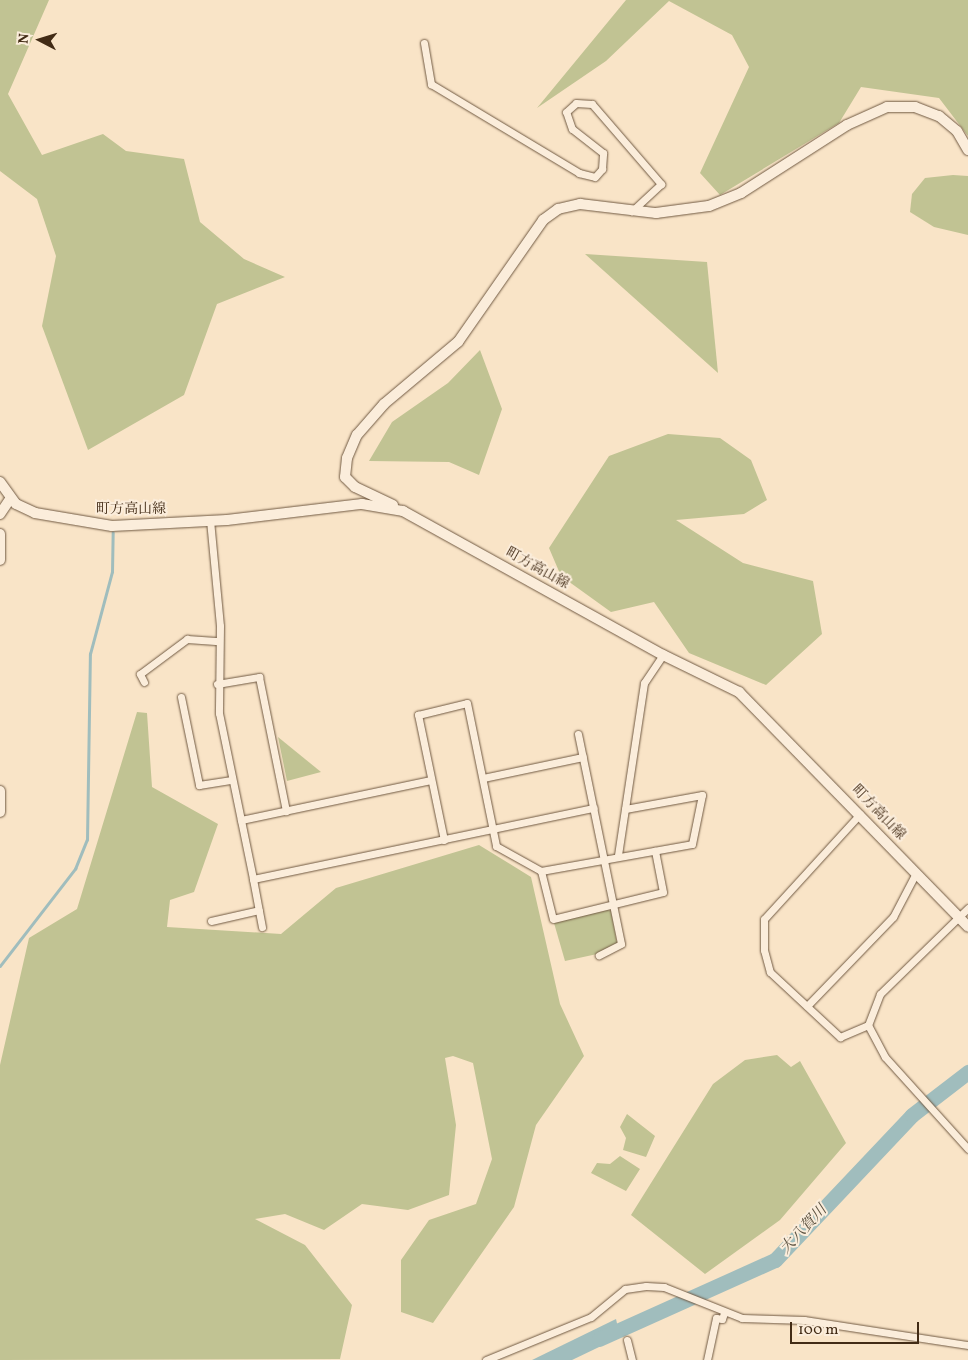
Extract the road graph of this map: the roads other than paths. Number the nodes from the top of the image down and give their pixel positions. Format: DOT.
graph roads {
  1 [pos="424,42"];
  2 [pos="968,150"];
  3 [pos="632,211"];
  4 [pos="0,482"];
  5 [pos="10,498"];
  6 [pos="403,511"];
  7 [pos="0,514"];
  8 [pos="210,520"];
  9 [pos="0,534"];
  10 [pos="0,560"];
  11 [pos="219,641"];
  12 [pos="663,655"];
  13 [pos="144,682"];
  14 [pos="217,684"];
  15 [pos="181,697"];
  16 [pos="578,734"];
  17 [pos="583,757"];
  18 [pos="483,778"];
  19 [pos="232,780"];
  20 [pos="431,780"];
  21 [pos="0,791"];
  22 [pos="594,808"];
  23 [pos="625,809"];
  24 [pos="286,811"];
  25 [pos="0,812"];
  26 [pos="860,814"];
  27 [pos="241,820"];
  28 [pos="494,828"];
  29 [pos="444,840"];
  30 [pos="655,851"];
  31 [pos="618,855"];
  32 [pos="604,859"];
  33 [pos="541,871"];
  34 [pos="916,873"];
  35 [pos="253,879"];
  36 [pos="613,904"];
  37 [pos="968,908"];
  38 [pos="259,910"];
  39 [pos="958,917"];
  40 [pos="211,921"];
  41 [pos="262,927"];
  42 [pos="968,928"];
  43 [pos="599,956"];
  44 [pos="807,1006"];
  45 [pos="868,1025"];
  46 [pos="968,1149"];
  47 [pos="721,1312"];
  48 [pos="627,1340"];
  49 [pos="968,1345"];
  50 [pos="486,1360"];
  51 [pos="632,1360"];
  52 [pos="708,1360"];
  1 -- 3 [label="street"];
  2 -- 3 [label="main road"];
  3 -- 6 [label="main road"];
  4 -- 5 [label="main road"];
  5 -- 7 [label="main road"];
  5 -- 8 [label="main road, 町方高山線"];
  6 -- 8 [label="main road, 町方高山線"];
  6 -- 12 [label="main road, 町方高山線"];
  8 -- 11 [label="street"];
  9 -- 10 [label="main road"];
  11 -- 13 [label="street"];
  11 -- 14 [label="street"];
  12 -- 23 [label="street"];
  12 -- 26 [label="main road, 町方高山線"];
  14 -- 19 [label="street"];
  14 -- 24 [label="street"];
  15 -- 19 [label="street"];
  16 -- 17 [label="street"];
  17 -- 18 [label="street"];
  17 -- 22 [label="street"];
  18 -- 20 [label="street"];
  18 -- 28 [label="street"];
  19 -- 27 [label="street"];
  20 -- 24 [label="street"];
  20 -- 29 [label="street"];
  21 -- 25 [label="main road"];
  22 -- 28 [label="street"];
  22 -- 32 [label="street"];
  23 -- 30 [label="street"];
  23 -- 31 [label="street"];
  24 -- 27 [label="street"];
  26 -- 34 [label="main road, 町方高山線"];
  26 -- 44 [label="street"];
  27 -- 35 [label="street"];
  28 -- 29 [label="street"];
  28 -- 33 [label="street"];
  29 -- 35 [label="street"];
  30 -- 31 [label="street"];
  30 -- 36 [label="street"];
  31 -- 32 [label="street"];
  32 -- 33 [label="street"];
  32 -- 36 [label="street"];
  33 -- 36 [label="street"];
  34 -- 39 [label="main road, 町方高山線"];
  34 -- 44 [label="street"];
  35 -- 38 [label="street"];
  36 -- 43 [label="street"];
  37 -- 39 [label="street"];
  38 -- 40 [label="street"];
  38 -- 41 [label="street"];
  39 -- 42 [label="main road, 町方高山線"];
  39 -- 45 [label="street"];
  44 -- 45 [label="street"];
  45 -- 46 [label="street"];
  47 -- 49 [label="street"];
  47 -- 50 [label="street"];
  47 -- 52 [label="street"];
  48 -- 51 [label="street"];
}
